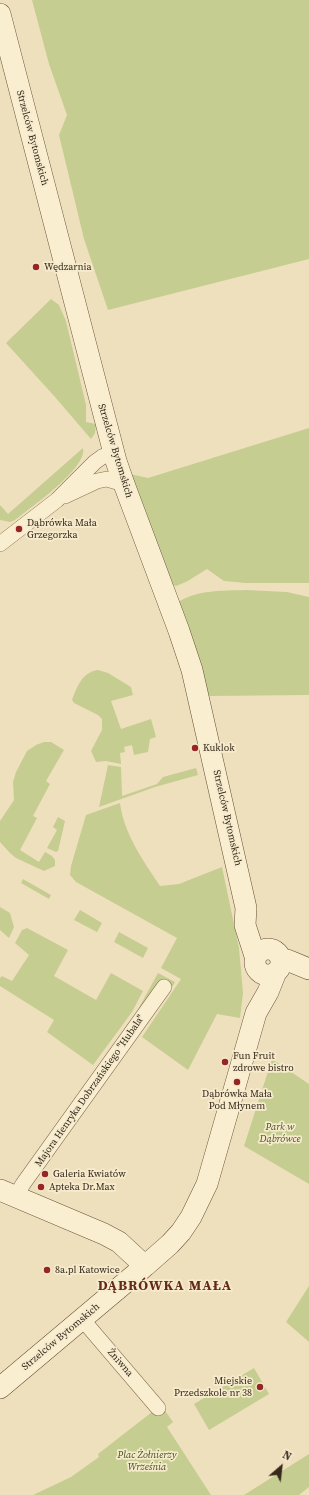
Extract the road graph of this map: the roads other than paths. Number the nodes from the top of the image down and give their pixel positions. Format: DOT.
graph roads {
  1 [pos="0,14"];
  2 [pos="115,457"];
  3 [pos="97,481"];
  4 [pos="124,484"];
  5 [pos="57,500"];
  6 [pos="0,544"];
  7 [pos="268,961"];
  8 [pos="309,969"];
  9 [pos="164,987"];
  10 [pos="8,1193"];
  11 [pos="145,1266"];
  12 [pos="82,1319"];
  13 [pos="0,1388"];
  14 [pos="158,1408"];
  1 -- 2 [label="street, Strzelców Bytomskich"];
  2 -- 3 [label="street"];
  2 -- 4 [label="street, Strzelców Bytomskich"];
  2 -- 5 [label="street"];
  3 -- 4 [label="street"];
  3 -- 5 [label="street"];
  4 -- 7 [label="street, Strzelców Bytomskich"];
  5 -- 6 [label="street"];
  7 -- 8 [label="street"];
  7 -- 11 [label="street, Strzelców Bytomskich"];
  9 -- 10 [label="street, Majora Henryka Dobrzańskiego \"Hubala\""];
  10 -- 11 [label="street"];
  11 -- 12 [label="street, Strzelców Bytomskich"];
  12 -- 13 [label="street, Strzelców Bytomskich"];
  12 -- 14 [label="street, Żniwna"];
}
